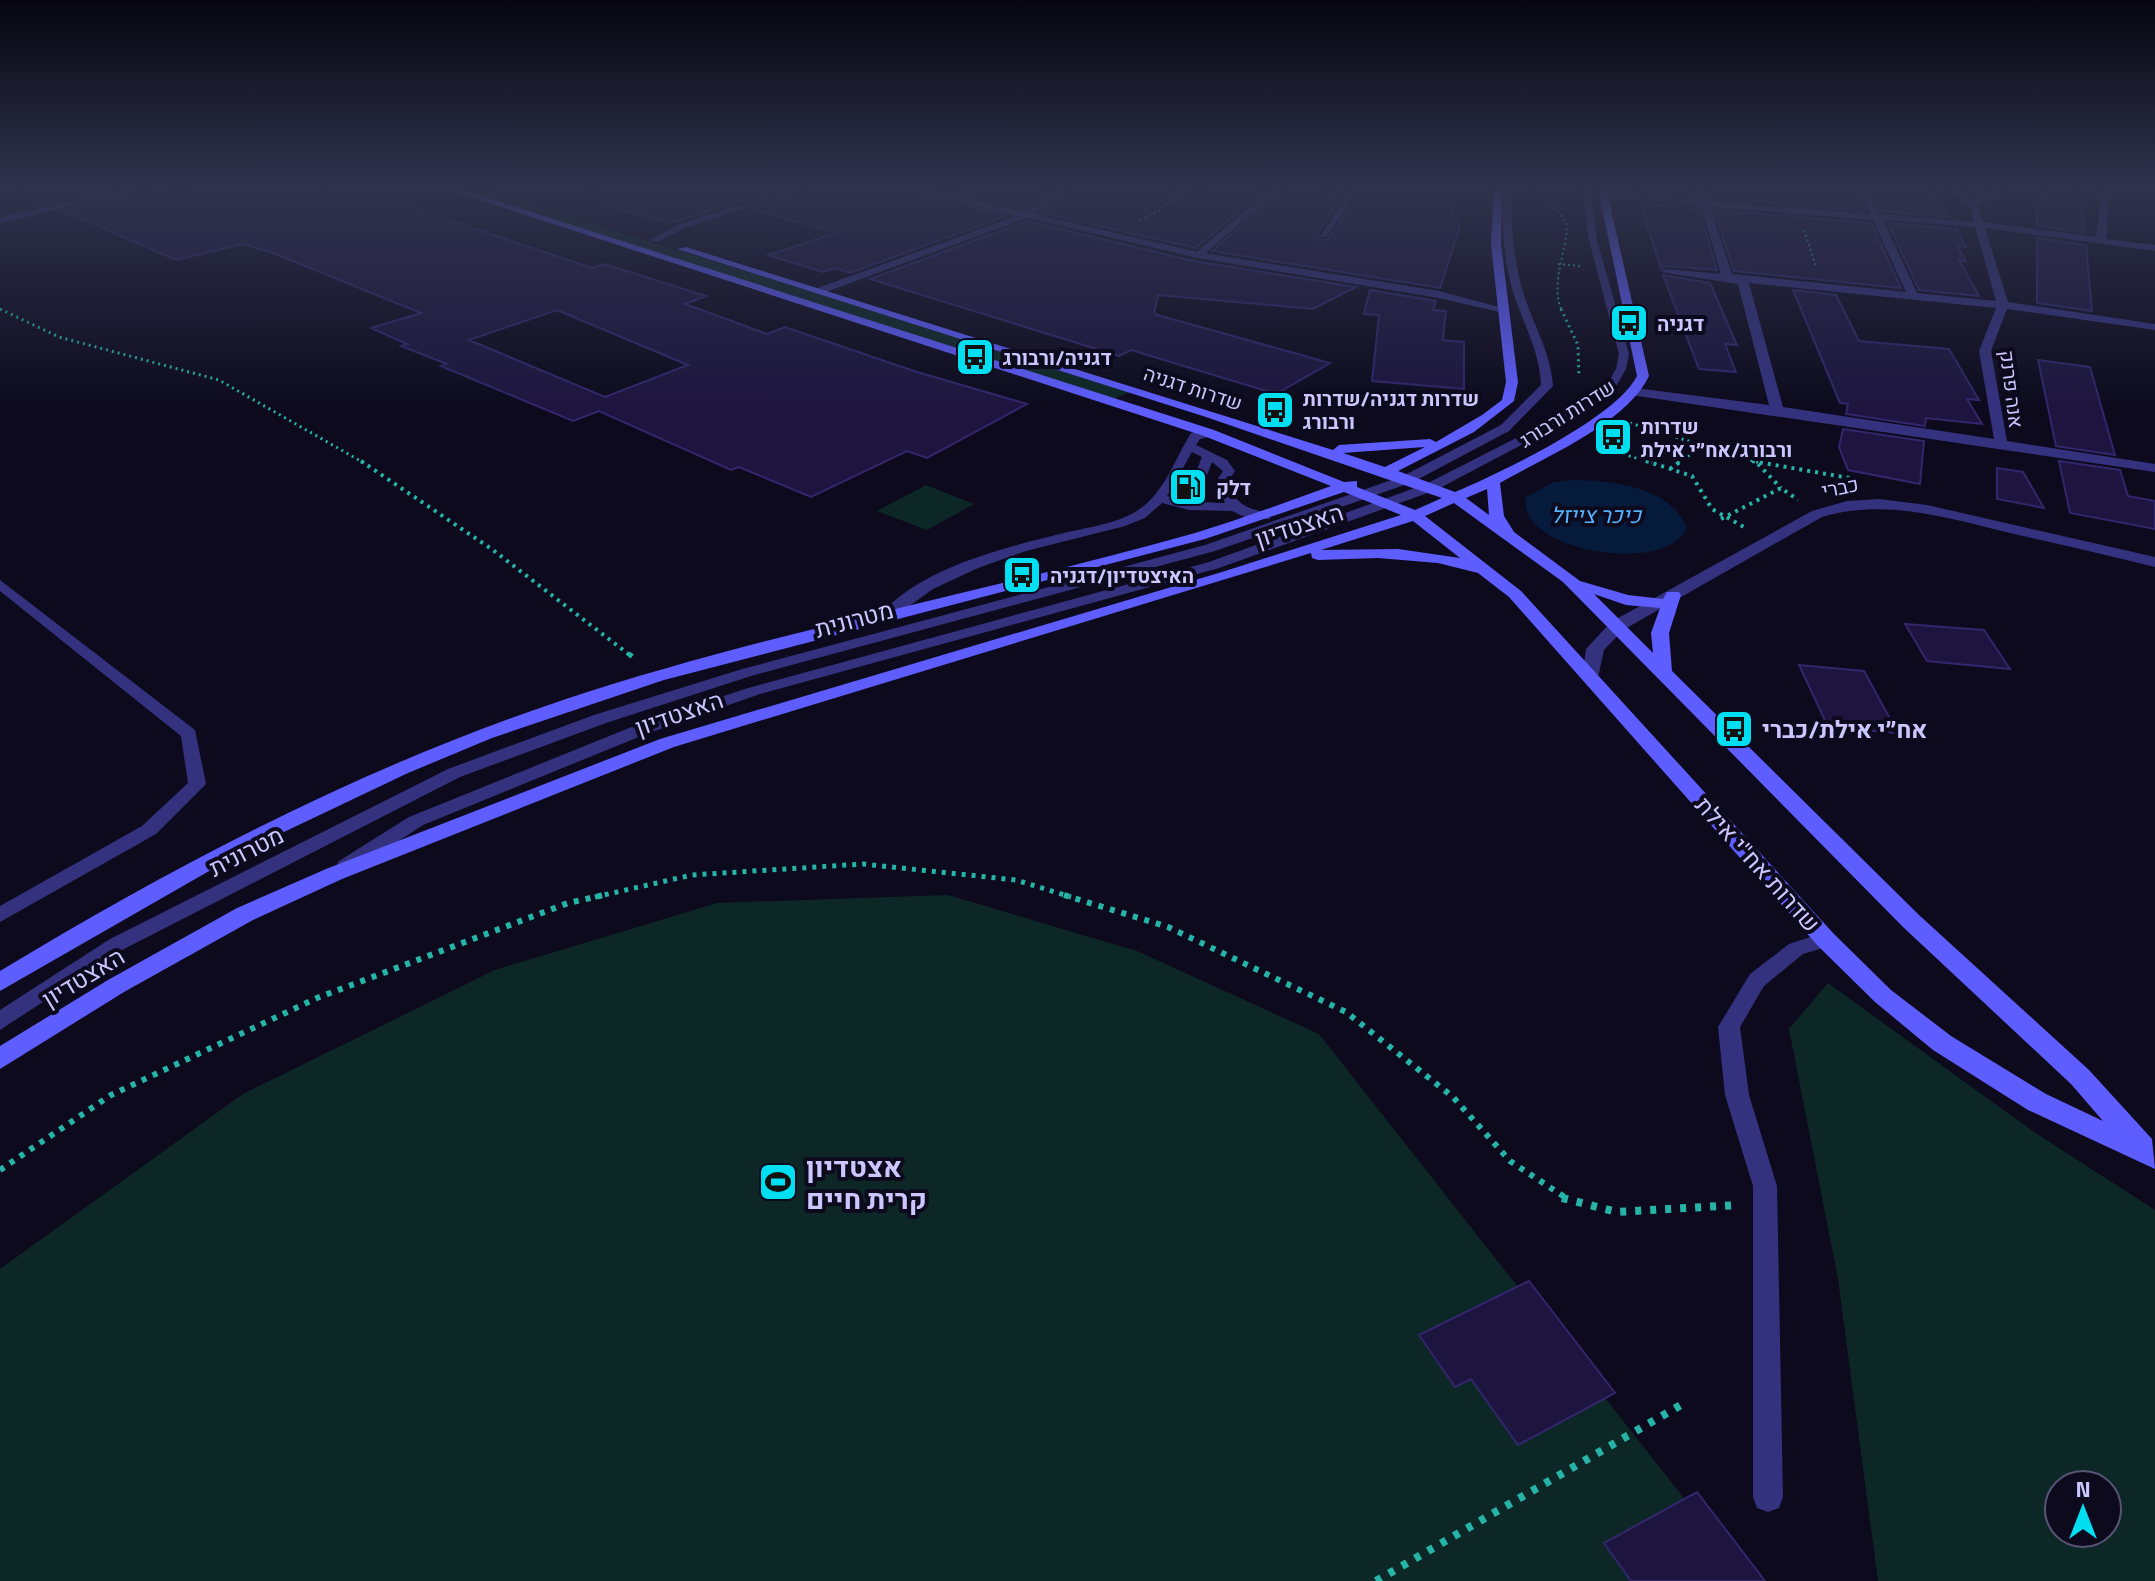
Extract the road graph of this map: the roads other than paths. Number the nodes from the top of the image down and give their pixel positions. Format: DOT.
graph roads {
  1 [pos="676,262"];
  2 [pos="724,262"];
  3 [pos="899,262"];
  4 [pos="1231,262"];
  5 [pos="1498,262"];
  6 [pos="1512,262"];
  7 [pos="1599,262"];
  8 [pos="1619,262"];
  9 [pos="1722,262"];
  10 [pos="1897,262"];
  11 [pos="1991,262"];
  12 [pos="1666,272"];
  13 [pos="1727,276"];
  14 [pos="819,291"];
  15 [pos="1913,296"];
  16 [pos="2003,305"];
  17 [pos="1504,310"];
  18 [pos="2155,327"];
  19 [pos="1635,392"];
  20 [pos="1777,410"];
  21 [pos="1209,433"];
  22 [pos="1446,441"];
  23 [pos="1296,442"];
  24 [pos="2001,443"];
  25 [pos="1189,446"];
  26 [pos="1208,457"];
  27 [pos="1291,463"];
  28 [pos="2155,468"];
  29 [pos="1387,472"];
  30 [pos="1408,479"];
  31 [pos="1493,481"];
  32 [pos="1345,486"];
  33 [pos="1431,487"];
  34 [pos="1366,494"];
  35 [pos="1160,498"];
  36 [pos="1456,498"];
  37 [pos="1388,502"];
  38 [pos="1297,504"];
  39 [pos="1189,506"];
  40 [pos="1233,507"];
  41 [pos="1415,515"];
  42 [pos="1265,516"];
  43 [pos="1506,532"];
  44 [pos="1278,560"];
  45 [pos="2155,562"];
  46 [pos="1494,575"];
  47 [pos="1569,579"];
  48 [pos="0,584"];
  49 [pos="1666,599"];
  50 [pos="889,614"];
  51 [pos="1617,626"];
  52 [pos="1663,673"];
  53 [pos="1591,678"];
  54 [pos="334,874"];
  55 [pos="0,915"];
  56 [pos="1826,940"];
  57 [pos="0,982"];
  58 [pos="0,1021"];
  59 [pos="0,1059"];
  60 [pos="2152,1155"];
  61 [pos="1768,1497"];
  1 -- 21 [label="main road, שדרות דגניה"];
  2 -- 14 [label="main road, שדרות דגניה"];
  3 -- 14 [label="street"];
  4 -- 17 [label="street"];
  5 -- 17 [label="main road, שדרות ורבורג"];
  6 -- 30 [label="lane, מטרונית"];
  7 -- 33 [label="lane, מטרונית"];
  8 -- 19 [label="main road, שדרות ורבורג"];
  9 -- 13 [label="street"];
  10 -- 15 [label="street"];
  11 -- 16 [label="street"];
  12 -- 13 [label="street"];
  13 -- 15 [label="street"];
  13 -- 20 [label="street"];
  14 -- 23 [label="main road, שדרות דגניה"];
  15 -- 16 [label="street"];
  16 -- 18 [label="street"];
  16 -- 24 [label="street, אנה פרנק"];
  17 -- 22 [label="main road, שדרות ורבורג"];
  19 -- 20 [label="street"];
  19 -- 31 [label="main road, שדרות ורבורג"];
  20 -- 24 [label="street"];
  21 -- 25 [label="lane"];
  21 -- 27 [label="main road, שדרות דגניה"];
  22 -- 23 [label="main road"];
  22 -- 29 [label="main road, שדרות ורבורג"];
  23 -- 29 [label="main road, שדרות דגניה"];
  24 -- 28 [label="street"];
  25 -- 26 [label="lane"];
  25 -- 35 [label="lane"];
  26 -- 39 [label="lane"];
  26 -- 40 [label="lane"];
  27 -- 32 [label="main road, שדרות דגניה"];
  27 -- 38 [label="main road"];
  29 -- 30 [label="main road, שדרות דגניה"];
  29 -- 32 [label="main road, שדרות ורבורג"];
  30 -- 33 [label="main road, שדרות דגניה"];
  30 -- 34 [label="lane, מטרונית"];
  31 -- 36 [label="main road, שדרות ורבורג"];
  31 -- 43 [label="main road"];
  32 -- 34 [label="main road, שדרות דגניה"];
  32 -- 38 [label="main road, האצטדיון"];
  33 -- 36 [label="main road, שדרות אח\"י אילת"];
  33 -- 37 [label="lane, מטרונית"];
  34 -- 37 [label="main road, שדרות דגניה"];
  34 -- 58 [label="lane, מטרונית"];
  35 -- 39 [label="lane"];
  35 -- 50 [label="lane"];
  36 -- 41 [label="main road, שדרות ורבורג"];
  36 -- 43 [label="main road, שדרות אח\"י אילת"];
  37 -- 41 [label="main road, שדרות אח\"י אילת"];
  37 -- 54 [label="lane, מטרונית"];
  38 -- 42 [label="main road, האצטדיון"];
  39 -- 40 [label="lane"];
  40 -- 42 [label="lane"];
  41 -- 44 [label="main road, האצטדיון"];
  41 -- 46 [label="main road, שדרות אח\"י אילת"];
  42 -- 50 [label="main road, האצטדיון"];
  43 -- 47 [label="main road, שדרות אח\"י אילת"];
  44 -- 46 [label="main road"];
  44 -- 54 [label="main road, האצטדיון"];
  45 -- 49 [label="street, כברי"];
  46 -- 53 [label="main road, שדרות אח\"י אילת"];
  47 -- 49 [label="main road"];
  47 -- 51 [label="main road, שדרות אח\"י אילת"];
  48 -- 55 [label="lane"];
  49 -- 51 [label="street, כברי"];
  49 -- 52 [label="main road"];
  50 -- 57 [label="main road, האצטדיון"];
  51 -- 52 [label="main road, שדרות אח\"י אילת"];
  51 -- 53 [label="street, כברי"];
  52 -- 60 [label="main road, שדרות אח\"י אילת"];
  53 -- 56 [label="main road, שדרות אח\"י אילת"];
  54 -- 59 [label="main road, האצטדיון"];
  56 -- 60 [label="main road, שדרות אח\"י אילת"];
  56 -- 61 [label="lane"];
}
